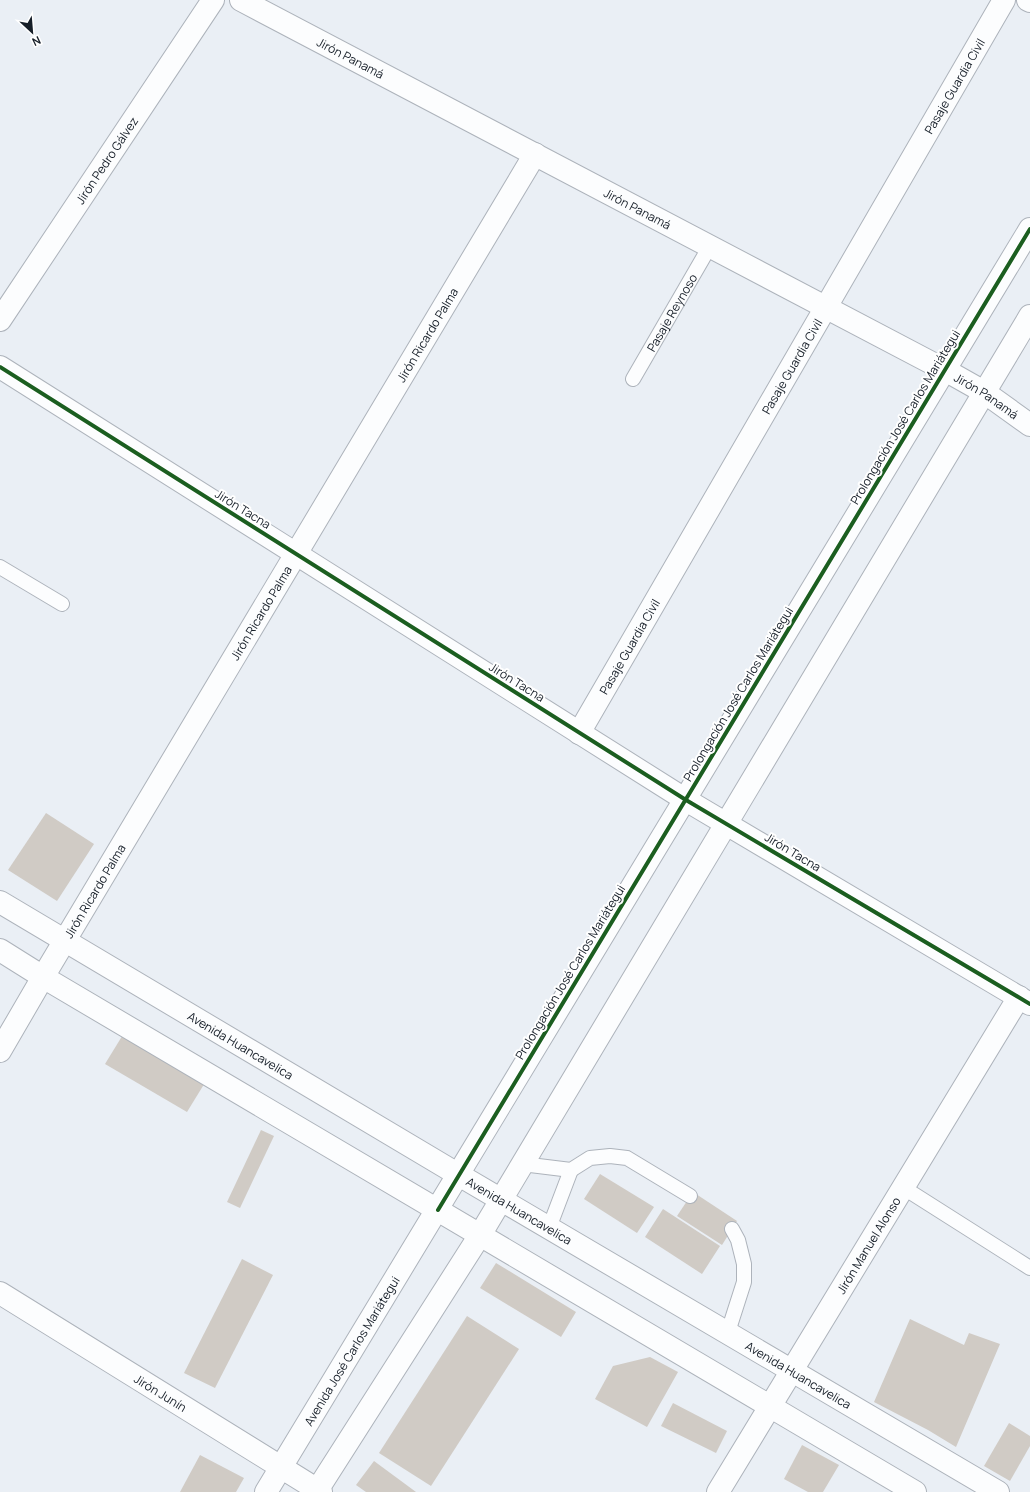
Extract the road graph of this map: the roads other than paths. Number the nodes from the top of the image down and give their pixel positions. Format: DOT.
graph roads {
  1 [pos="213,0"];
  2 [pos="1004,0"];
  3 [pos="250,1"];
  4 [pos="535,154"];
  5 [pos="1030,229"];
  6 [pos="710,246"];
  7 [pos="826,307"];
  8 [pos="1030,316"];
  9 [pos="0,320"];
  10 [pos="0,367"];
  11 [pos="945,370"];
  12 [pos="633,379"];
  13 [pos="984,392"];
  14 [pos="1030,425"];
  15 [pos="295,554"];
  16 [pos="0,566"];
  17 [pos="62,604"];
  18 [pos="579,733"];
  19 [pos="686,800"];
  20 [pos="725,824"];
  21 [pos="0,902"];
  22 [pos="64,941"];
  23 [pos="0,950"];
  24 [pos="43,977"];
  25 [pos="1025,1000"];
  26 [pos="0,1051"];
  27 [pos="522,1164"];
  28 [pos="571,1170"];
  29 [pos="459,1175"];
  30 [pos="904,1188"];
  31 [pos="690,1196"];
  32 [pos="501,1199"];
  33 [pos="438,1210"];
  34 [pos="549,1228"];
  35 [pos="732,1229"];
  36 [pos="480,1235"];
  37 [pos="1030,1268"];
  38 [pos="0,1293"];
  39 [pos="728,1332"];
  40 [pos="793,1370"];
  41 [pos="771,1406"];
  42 [pos="281,1468"];
  43 [pos="318,1491"];
  44 [pos="266,1492"];
  45 [pos="718,1492"];
  46 [pos="915,1492"];
  47 [pos="998,1492"];
  1 -- 9 [label="main road, Jirón Pedro Gálvez"];
  2 -- 7 [label="main road, Pasaje Guardia Civil"];
  3 -- 4 [label="main road, Jirón Panamá"];
  4 -- 6 [label="main road, Jirón Panamá"];
  4 -- 15 [label="main road, Jirón Ricardo Palma"];
  5 -- 11 [label="main road, Prolongación José Carlos Mariátegui"];
  6 -- 7 [label="main road, Jirón Panamá"];
  6 -- 12 [label="lane, Pasaje Reynoso"];
  7 -- 11 [label="main road, Jirón Panamá"];
  7 -- 18 [label="main road, Pasaje Guardia Civil"];
  8 -- 13 [label="main road"];
  10 -- 15 [label="main road, Jirón Tacna"];
  11 -- 13 [label="main road, Jirón Panamá"];
  11 -- 19 [label="main road, Prolongación José Carlos Mariátegui"];
  13 -- 14 [label="main road, Jirón Panamá"];
  13 -- 20 [label="main road"];
  15 -- 18 [label="main road, Jirón Tacna"];
  15 -- 22 [label="main road, Jirón Ricardo Palma"];
  16 -- 17 [label="lane"];
  18 -- 19 [label="main road, Jirón Tacna"];
  19 -- 20 [label="main road, Jirón Tacna"];
  19 -- 29 [label="main road, Prolongación José Carlos Mariátegui"];
  20 -- 25 [label="main road, Jirón Tacna"];
  20 -- 27 [label="main road"];
  21 -- 22 [label="main road, Avenida Huancavelica"];
  22 -- 24 [label="main road, Jirón Ricardo Palma"];
  22 -- 29 [label="main road, Avenida Huancavelica"];
  23 -- 24 [label="main road"];
  24 -- 26 [label="main road, Jirón Ricardo Palma"];
  24 -- 33 [label="main road"];
  25 -- 30 [label="main road, Jirón Manuel Alonso"];
  27 -- 28 [label="lane"];
  27 -- 32 [label="main road"];
  28 -- 31 [label="lane"];
  28 -- 34 [label="lane"];
  29 -- 32 [label="main road, Avenida Huancavelica"];
  29 -- 33 [label="main road, Prolongación José Carlos Mariátegui"];
  30 -- 37 [label="lane"];
  30 -- 40 [label="main road, Jirón Manuel Alonso"];
  32 -- 34 [label="main road, Avenida Huancavelica"];
  32 -- 36 [label="main road"];
  33 -- 36 [label="main road"];
  33 -- 42 [label="main road, Avenida José Carlos Mariátegui"];
  34 -- 39 [label="main road, Avenida Huancavelica"];
  35 -- 39 [label="lane"];
  36 -- 41 [label="main road"];
  36 -- 43 [label="main road"];
  38 -- 42 [label="main road, Jirón Junín"];
  39 -- 40 [label="main road, Avenida Huancavelica"];
  40 -- 41 [label="main road, Jirón Manuel Alonso"];
  40 -- 47 [label="main road, Avenida Huancavelica"];
  41 -- 45 [label="main road, Jirón Manuel Alonso"];
  41 -- 46 [label="main road"];
  42 -- 43 [label="main road, Jirón Junín"];
  42 -- 44 [label="main road, Avenida José Carlos Mariátegui"];
}
